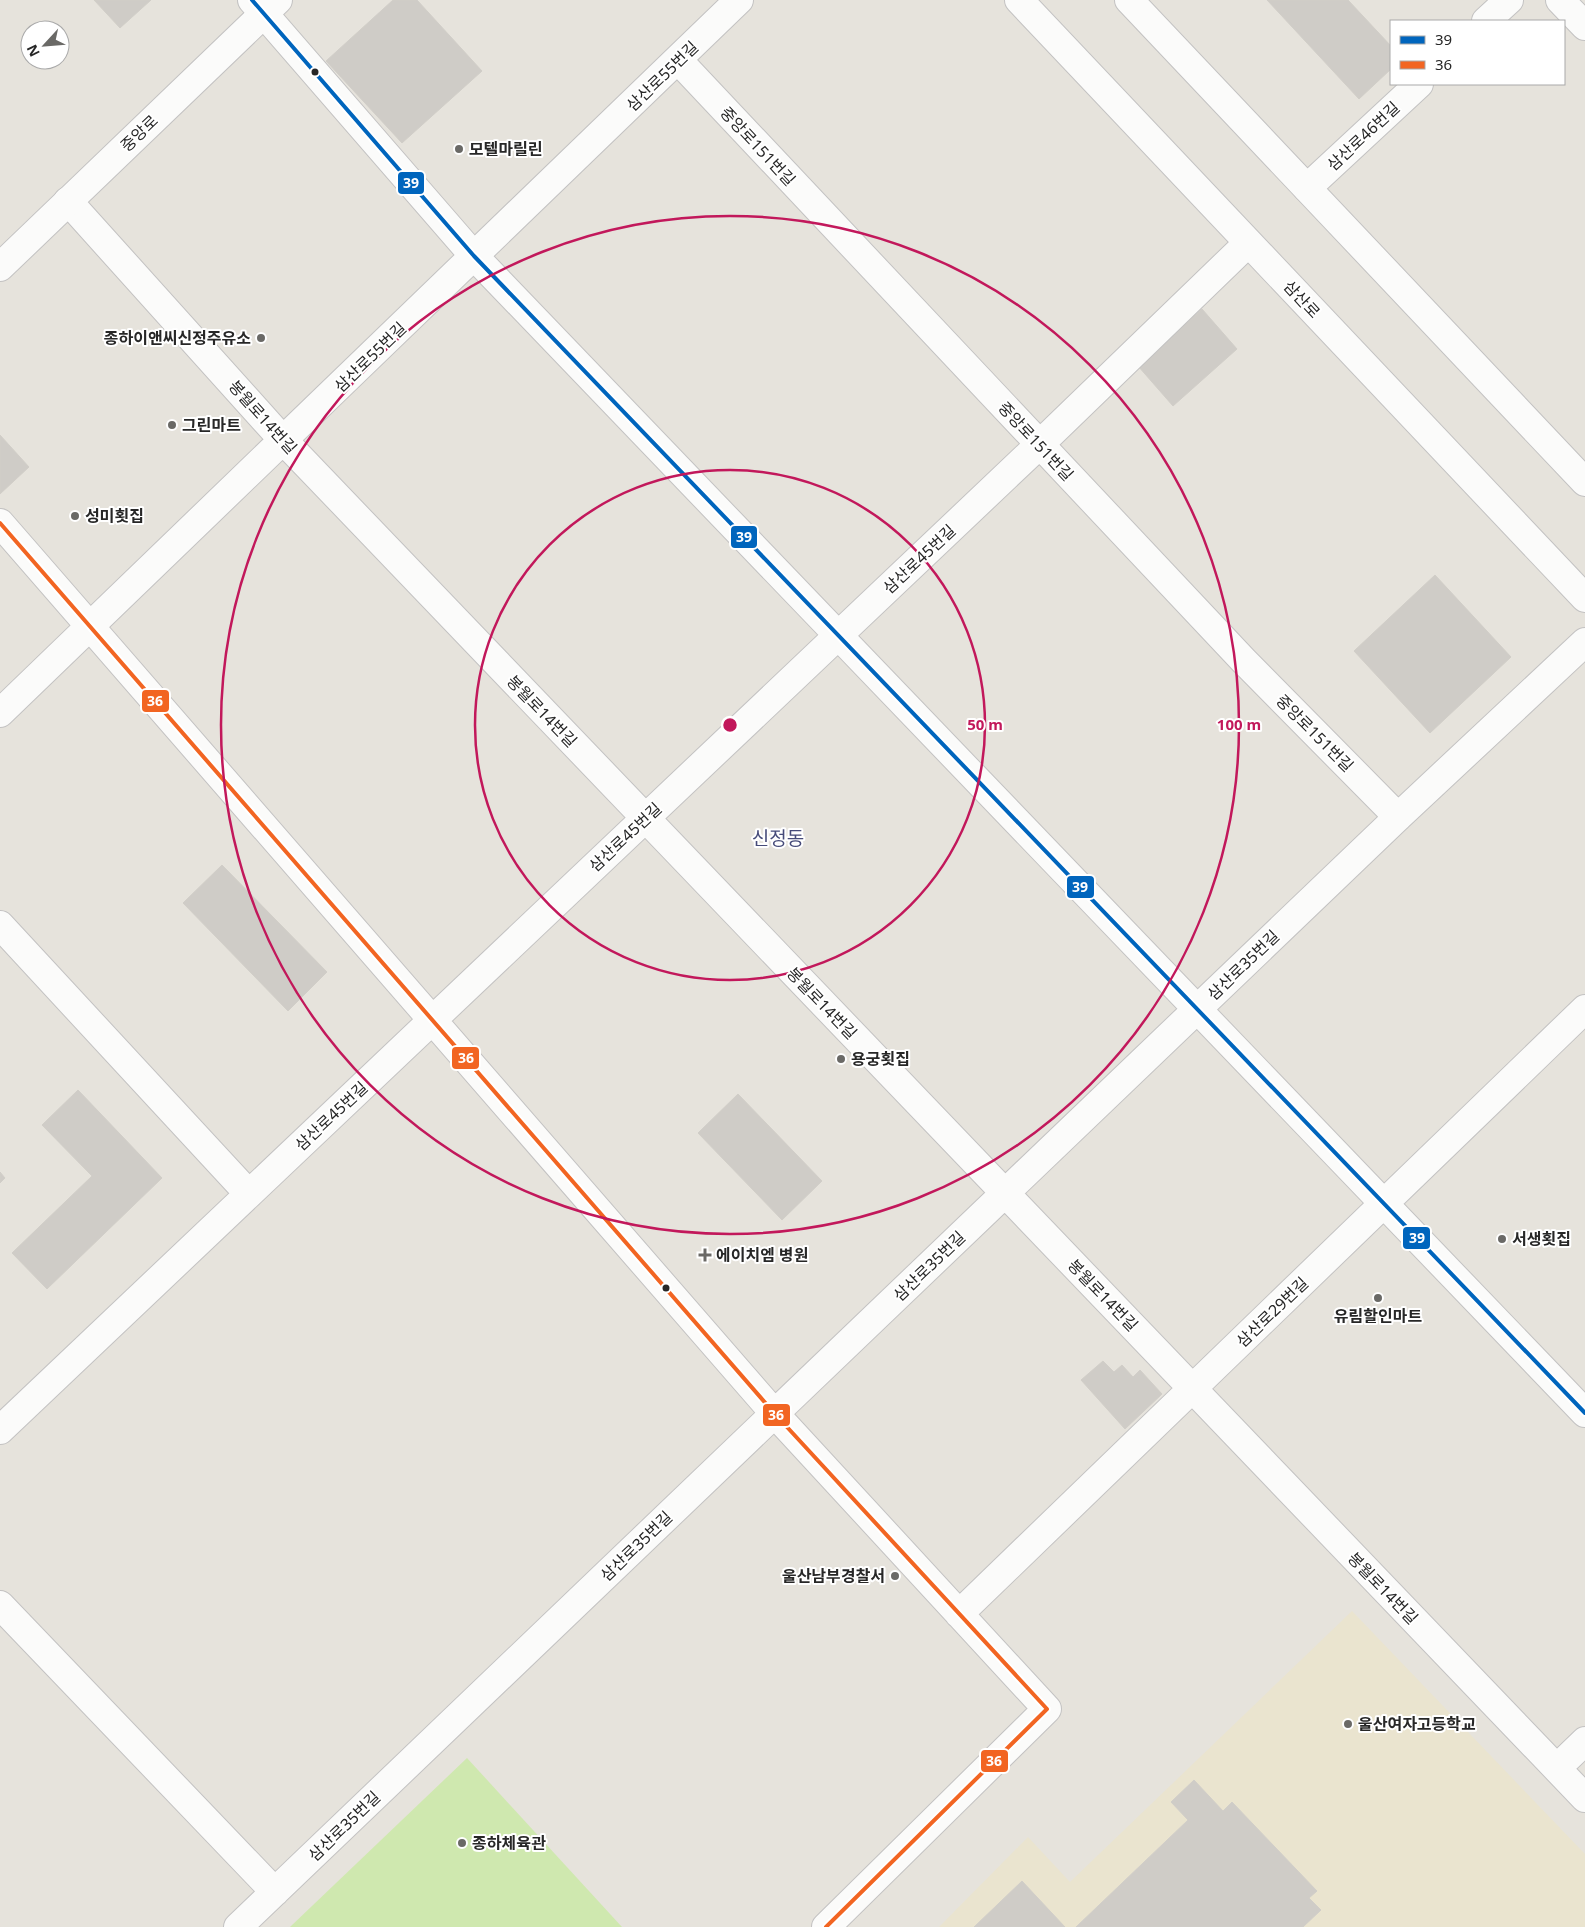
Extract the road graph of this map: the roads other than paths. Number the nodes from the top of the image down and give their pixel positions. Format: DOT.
graph roads {
  1 [pos="739,0"];
  2 [pos="1019,0"];
  3 [pos="1129,0"];
  4 [pos="1509,0"];
  5 [pos="1560,0"];
  6 [pos="265,4"];
  7 [pos="1487,20"];
  8 [pos="1585,26"];
  9 [pos="678,60"];
  10 [pos="1418,85"];
  11 [pos="1307,188"];
  12 [pos="68,201"];
  13 [pos="1248,243"];
  14 [pos="474,256"];
  15 [pos="0,267"];
  16 [pos="283,440"];
  17 [pos="1039,444"];
  18 [pos="1585,482"];
  19 [pos="0,523"];
  20 [pos="1585,598"];
  21 [pos="90,626"];
  22 [pos="838,635"];
  23 [pos="1585,642"];
  24 [pos="0,712"];
  25 [pos="1398,817"];
  26 [pos="645,818"];
  27 [pos="0,925"];
  28 [pos="1197,1009"];
  29 [pos="1585,1009"];
  30 [pos="432,1020"];
  31 [pos="1005,1193"];
  32 [pos="249,1194"];
  33 [pos="1384,1204"];
  34 [pos="1192,1389"];
  35 [pos="1581,1402"];
  36 [pos="775,1414"];
  37 [pos="0,1430"];
  38 [pos="0,1605"];
  39 [pos="959,1614"];
  40 [pos="1585,1741"];
  41 [pos="1557,1768"];
  42 [pos="1585,1798"];
  43 [pos="275,1892"];
  44 [pos="238,1927"];
  45 [pos="826,1927"];
  1 -- 9 [label="street, 삼산로55번길"];
  2 -- 13 [label="street, 삼산로"];
  3 -- 11 [label="street"];
  4 -- 7 [label="street"];
  5 -- 8 [label="street"];
  6 -- 12 [label="street, 중앙로"];
  6 -- 14 [label="street"];
  9 -- 14 [label="street, 삼산로55번길"];
  9 -- 17 [label="street, 중앙로151번길"];
  10 -- 11 [label="street, 삼산로46번길"];
  11 -- 18 [label="street"];
  12 -- 15 [label="street, 중앙로"];
  12 -- 16 [label="street, 봉월로14번길"];
  13 -- 17 [label="street, 삼산로45번길"];
  13 -- 20 [label="street, 삼산로"];
  14 -- 16 [label="street, 삼산로55번길"];
  14 -- 22 [label="street"];
  16 -- 21 [label="street, 삼산로55번길"];
  16 -- 26 [label="street, 봉월로14번길"];
  17 -- 22 [label="street, 삼산로45번길"];
  17 -- 25 [label="street, 중앙로151번길"];
  19 -- 21 [label="street"];
  21 -- 24 [label="street, 삼산로55번길"];
  21 -- 30 [label="street"];
  22 -- 26 [label="street, 삼산로45번길"];
  22 -- 28 [label="street"];
  23 -- 25 [label="street, 삼산로35번길"];
  25 -- 28 [label="street, 삼산로35번길"];
  26 -- 30 [label="street, 삼산로45번길"];
  26 -- 31 [label="street, 봉월로14번길"];
  27 -- 32 [label="street"];
  28 -- 31 [label="street, 삼산로35번길"];
  28 -- 33 [label="street"];
  29 -- 33 [label="street, 삼산로29번길"];
  30 -- 32 [label="street, 삼산로45번길"];
  30 -- 36 [label="street"];
  31 -- 34 [label="street, 봉월로14번길"];
  31 -- 36 [label="street, 삼산로35번길"];
  32 -- 37 [label="street, 삼산로45번길"];
  33 -- 34 [label="street, 삼산로29번길"];
  33 -- 35 [label="street"];
  34 -- 39 [label="street, 삼산로29번길"];
  34 -- 41 [label="street, 봉월로14번길"];
  36 -- 39 [label="street"];
  36 -- 43 [label="street, 삼산로35번길"];
  38 -- 43 [label="street"];
  39 -- 45 [label="street"];
  40 -- 41 [label="street"];
  41 -- 42 [label="street, 봉월로14번길"];
  43 -- 44 [label="street, 삼산로35번길"];
}
